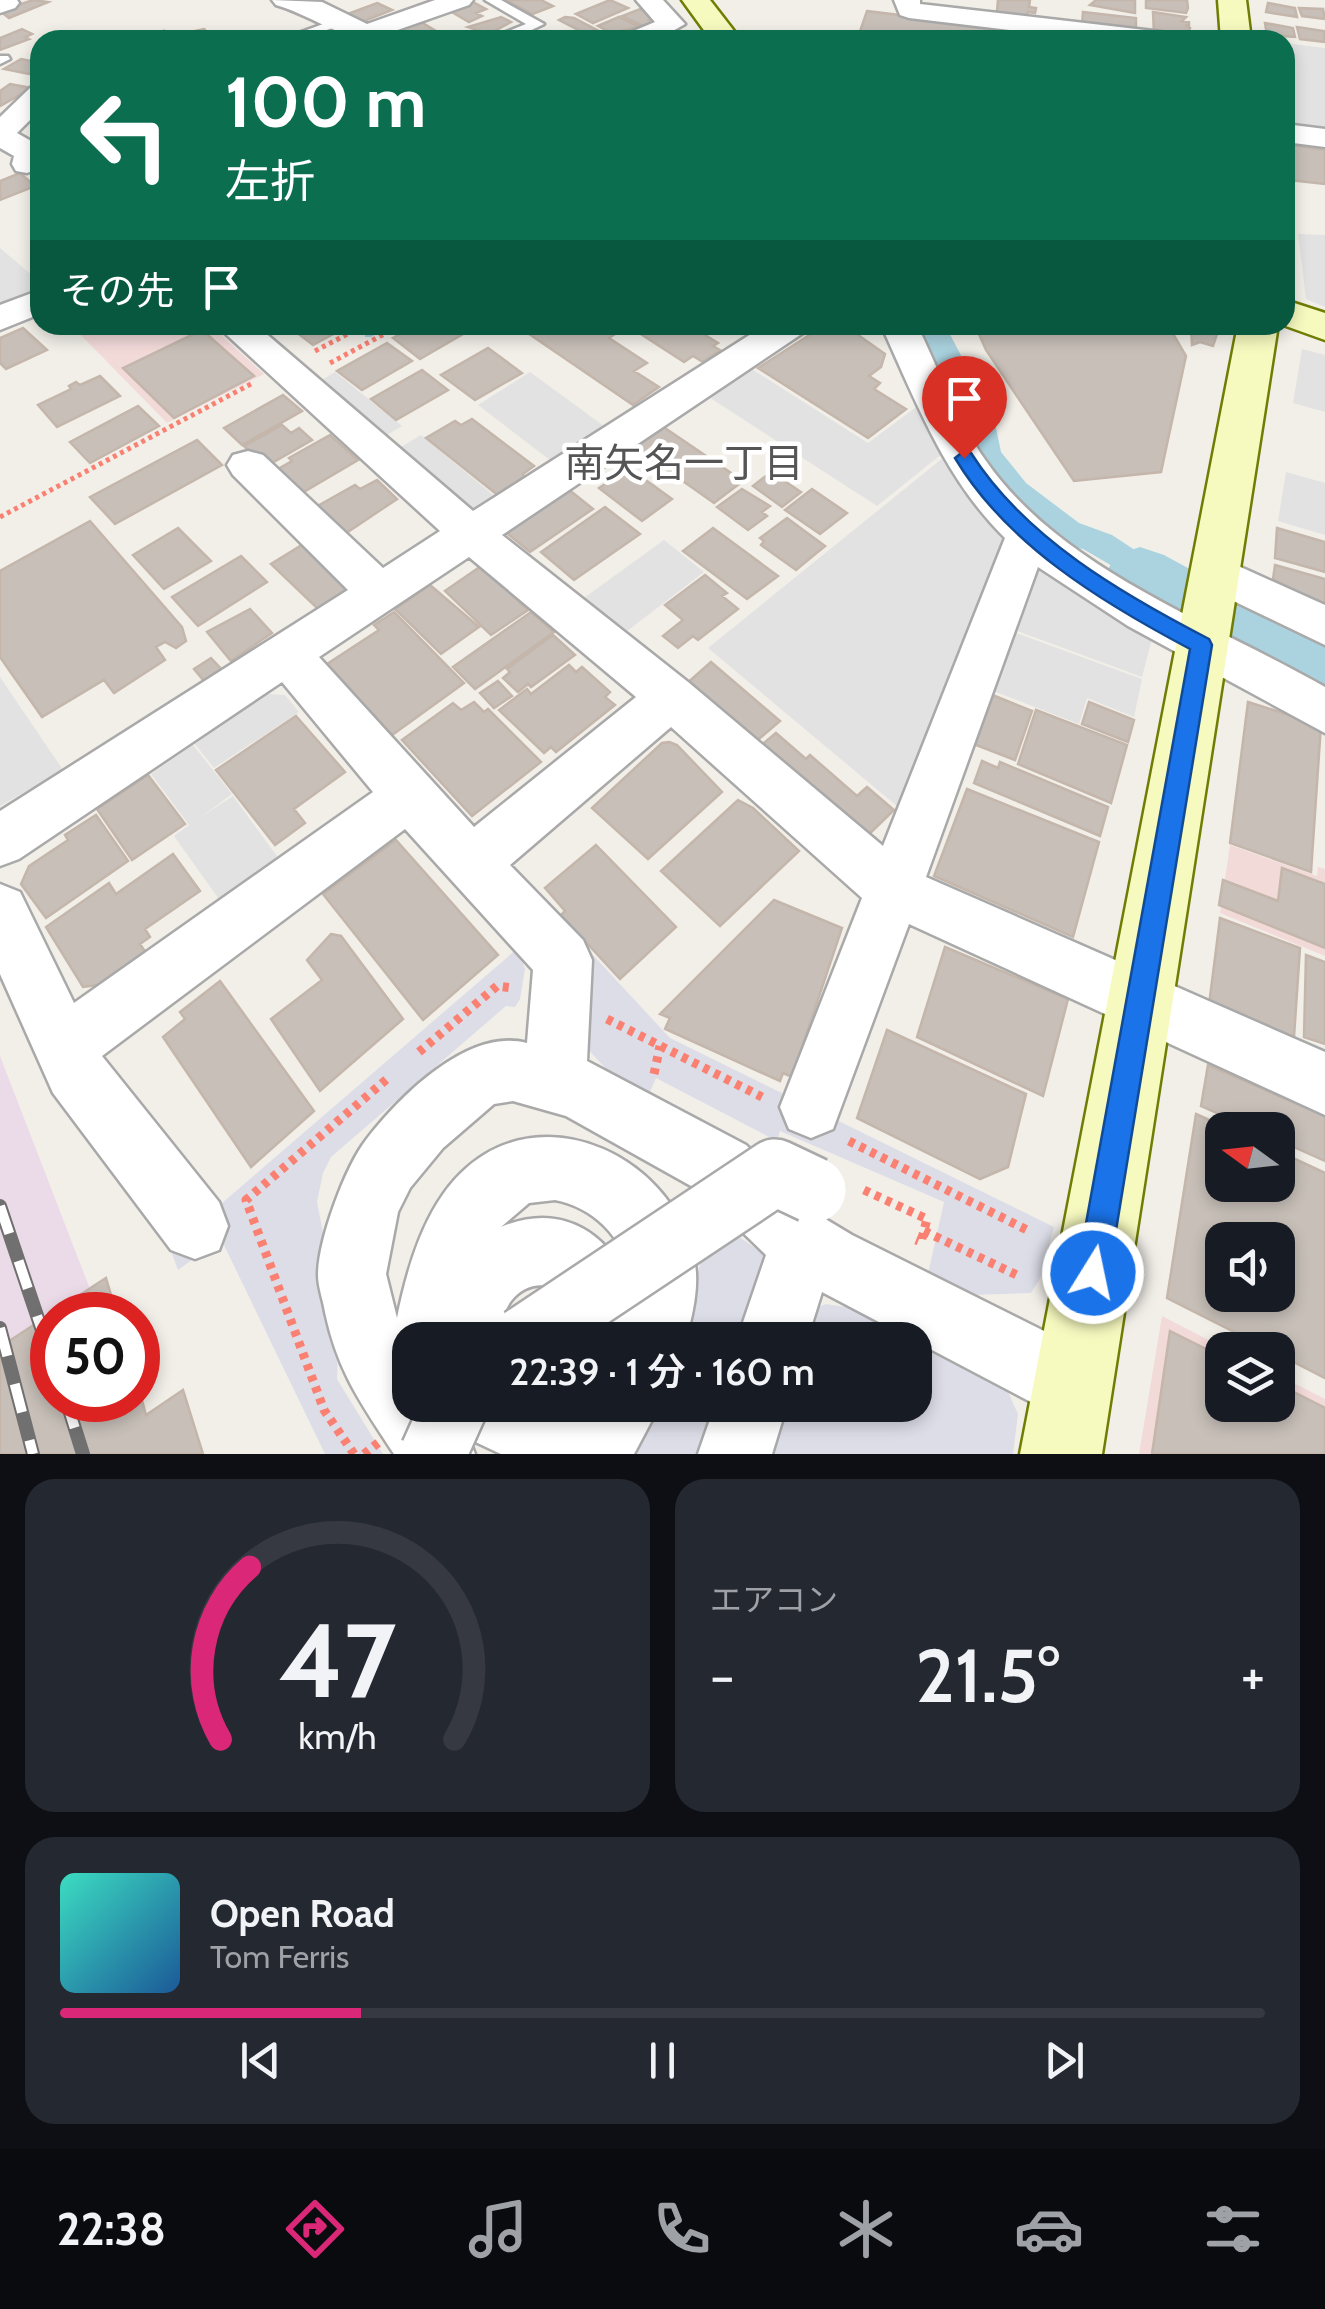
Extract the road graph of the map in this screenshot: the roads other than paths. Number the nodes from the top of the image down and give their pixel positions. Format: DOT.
graph roads {
  1 [pos="285,0"];
  2 [pos="460,0"];
  3 [pos="491,0"];
  4 [pos="650,0"];
  5 [pos="696,0"];
  6 [pos="907,0"];
  7 [pos="1062,0"];
  8 [pos="1232,0"];
  9 [pos="423,5"];
  10 [pos="342,22"];
  11 [pos="1059,28"];
  12 [pos="317,30"];
  13 [pos="359,30"];
  14 [pos="371,30"];
  15 [pos="523,30"];
  16 [pos="658,30"];
  17 [pos="718,30"];
  18 [pos="1076,30"];
  19 [pos="1235,30"];
  20 [pos="30,103"];
  21 [pos="3,129"];
  22 [pos="1295,134"];
  23 [pos="1325,138"];
  24 [pos="22,169"];
  25 [pos="30,306"];
  26 [pos="1295,316"];
  27 [pos="0,319"];
  28 [pos="1325,326"];
  29 [pos="245,335"];
  30 [pos="775,335"];
  31 [pos="904,335"];
  32 [pos="1256,335"];
  33 [pos="248,465"];
  34 [pos="1028,532"];
  35 [pos="471,534"];
  36 [pos="379,592"];
  37 [pos="1208,609"];
  38 [pos="1325,626"];
  39 [pos="288,655"];
  40 [pos="671,698"];
  41 [pos="1325,712"];
  42 [pos="409,796"];
  43 [pos="0,841"];
  44 [pos="472,863"];
  45 [pos="892,889"];
  46 [pos="0,911"];
  47 [pos="1140,1001"];
  48 [pos="66,1045"];
  49 [pos="555,1079"];
  50 [pos="1325,1084"];
  51 [pos="797,1173"];
  52 [pos="195,1226"];
  53 [pos="604,1314"];
  54 [pos="431,1322"];
  55 [pos="464,1322"];
  56 [pos="580,1322"];
  57 [pos="655,1322"];
  58 [pos="775,1322"];
  59 [pos="1067,1419"];
  60 [pos="431,1422"];
  61 [pos="448,1422"];
  62 [pos="511,1422"];
  63 [pos="745,1422"];
  64 [pos="586,1423"];
  65 [pos="438,1454"];
  66 [pos="735,1454"];
  1 -- 10 [label="street"];
  2 -- 9 [label="street"];
  3 -- 15 [label="lane"];
  4 -- 16 [label="street"];
  5 -- 17 [label="main road"];
  6 -- 11 [label="street"];
  7 -- 11 [label="street"];
  8 -- 19 [label="main road"];
  9 -- 14 [label="street"];
  10 -- 12 [label="lane"];
  10 -- 13 [label="street"];
  11 -- 18 [label="street"];
  20 -- 21 [label="street"];
  21 -- 24 [label="street"];
  22 -- 23 [label="street"];
  25 -- 27 [label="street"];
  26 -- 28 [label="main road"];
  29 -- 35 [label="street"];
  30 -- 35 [label="street"];
  31 -- 34 [label="street"];
  32 -- 37 [label="main road"];
  33 -- 36 [label="street"];
  34 -- 37 [label="street"];
  34 -- 45 [label="street"];
  35 -- 36 [label="street"];
  35 -- 40 [label="street"];
  36 -- 39 [label="street"];
  37 -- 38 [label="street"];
  37 -- 41 [label="street"];
  37 -- 47 [label="main road"];
  39 -- 42 [label="street"];
  39 -- 43 [label="street"];
  40 -- 44 [label="street"];
  40 -- 45 [label="street"];
  42 -- 44 [label="street"];
  42 -- 48 [label="street"];
  44 -- 49 [label="street"];
  45 -- 47 [label="street"];
  45 -- 51 [label="street"];
  46 -- 48 [label="street"];
  47 -- 50 [label="street"];
  47 -- 59 [label="main road"];
  48 -- 52 [label="street"];
  49 -- 51 [label="street"];
  49 -- 65 [label="street"];
  51 -- 53 [label="street, bridge"];
  51 -- 58 [label="street"];
  51 -- 59 [label="street"];
  53 -- 55 [label="street"];
  53 -- 56 [label="street, bridge"];
  54 -- 57 [label="street"];
  60 -- 65 [label="street"];
  61 -- 65 [label="street, bridge"];
  62 -- 64 [label="street"];
  63 -- 66 [label="street"];
}
